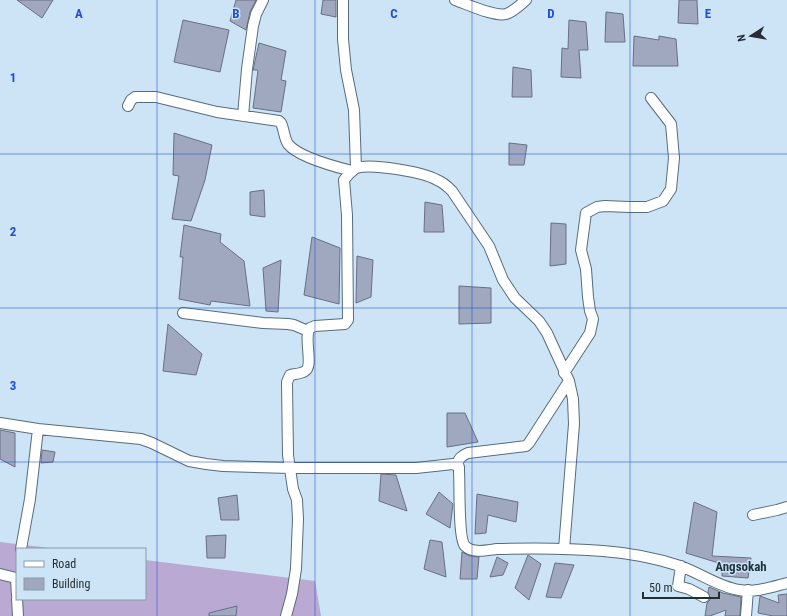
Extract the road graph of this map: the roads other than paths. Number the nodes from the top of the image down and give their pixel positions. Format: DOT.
graph roads {
  1 [pos="263,0"];
  2 [pos="343,0"];
  3 [pos="455,0"];
  4 [pos="526,0"];
  5 [pos="651,98"];
  6 [pos="128,106"];
  7 [pos="243,116"];
  8 [pos="354,170"];
  9 [pos="183,313"];
  10 [pos="308,331"];
  11 [pos="567,377"];
  12 [pos="0,424"];
  13 [pos="38,429"];
  14 [pos="457,465"];
  15 [pos="290,468"];
  16 [pos="787,507"];
  17 [pos="753,515"];
  18 [pos="21,548"];
  19 [pos="564,549"];
  20 [pos="681,566"];
  21 [pos="0,574"];
  22 [pos="16,575"];
  23 [pos="787,583"];
  24 [pos="748,590"];
  25 [pos="704,597"];
  26 [pos="17,600"];
  27 [pos="18,616"];
  28 [pos="286,616"];
  29 [pos="746,616"];
  1 -- 7 [label="street"];
  2 -- 8 [label="street"];
  3 -- 4 [label="street"];
  5 -- 11 [label="street"];
  6 -- 7 [label="street"];
  7 -- 8 [label="street"];
  8 -- 10 [label="street"];
  8 -- 11 [label="street"];
  9 -- 10 [label="street"];
  10 -- 15 [label="street"];
  11 -- 14 [label="street"];
  11 -- 19 [label="street"];
  12 -- 13 [label="street"];
  13 -- 15 [label="street"];
  13 -- 18 [label="street"];
  14 -- 15 [label="street"];
  14 -- 19 [label="street"];
  15 -- 28 [label="street"];
  16 -- 17 [label="street"];
  19 -- 20 [label="street"];
  20 -- 24 [label="street"];
  20 -- 25 [label="street"];
  21 -- 22 [label="street"];
  23 -- 24 [label="street"];
  24 -- 29 [label="street"];
  26 -- 27 [label="street"];
}
